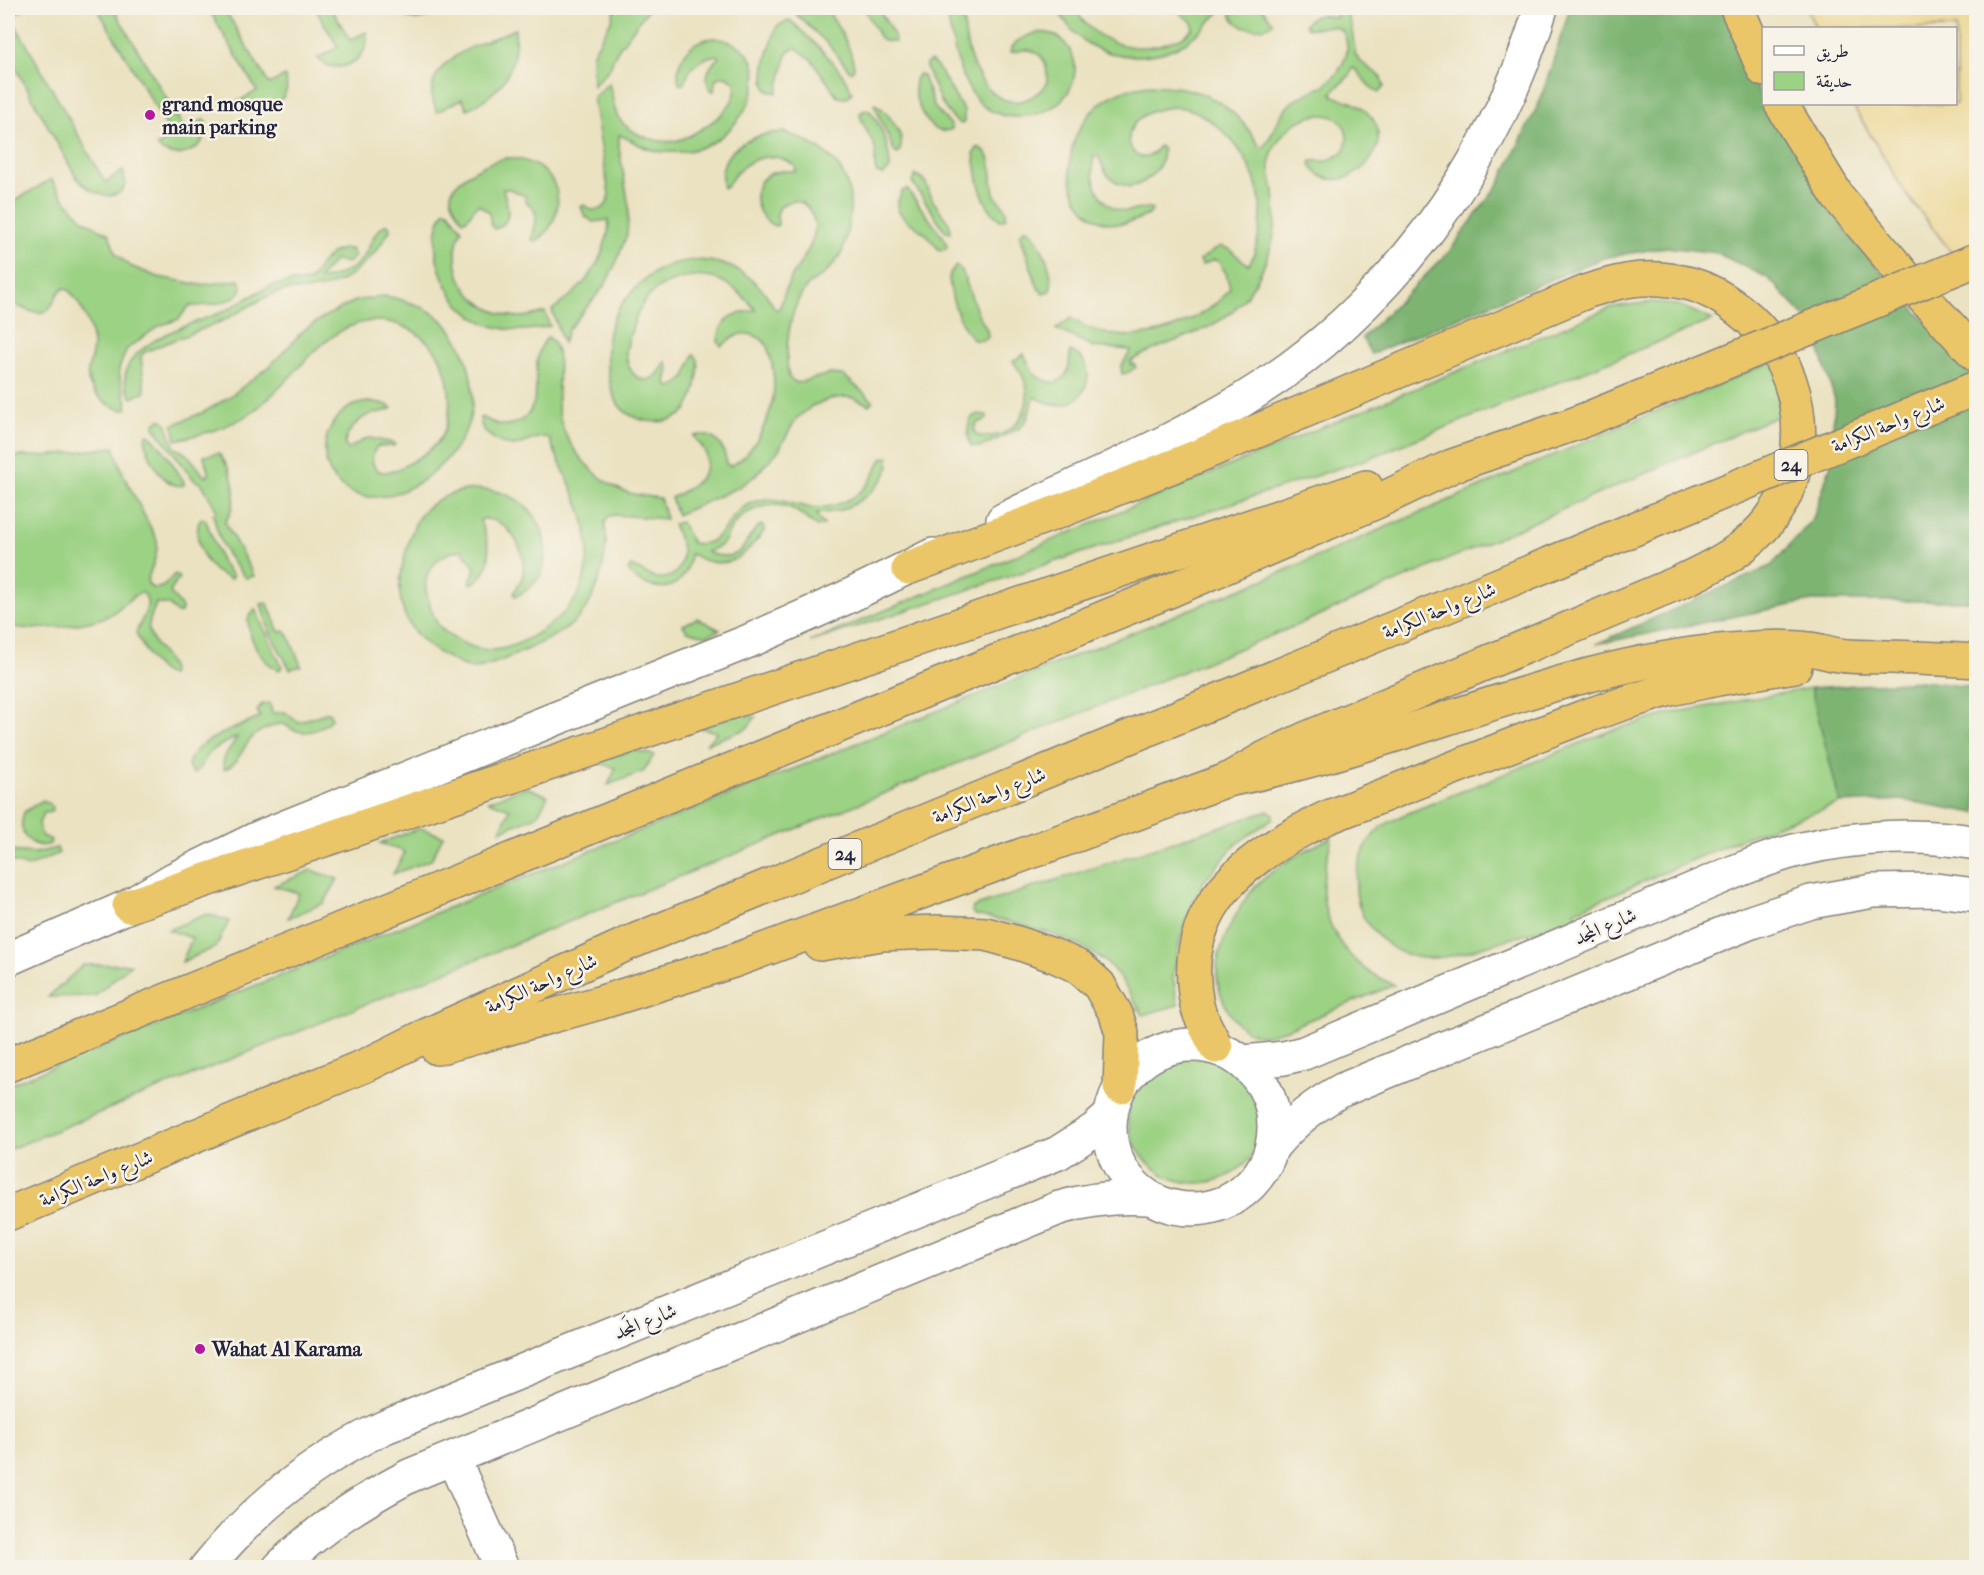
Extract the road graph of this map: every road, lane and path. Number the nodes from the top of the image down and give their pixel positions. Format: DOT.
graph roads {
  1 [pos="1541,8"];
  2 [pos="1737,8"];
  3 [pos="1762,65"];
  4 [pos="1782,105"];
  5 [pos="1977,251"];
  6 [pos="1977,260"];
  7 [pos="1842,314"];
  8 [pos="1977,355"];
  9 [pos="1977,388"];
  10 [pos="1452,466"];
  11 [pos="908,568"];
  12 [pos="1841,656"];
  13 [pos="1977,661"];
  14 [pos="1227,780"];
  15 [pos="1977,843"];
  16 [pos="1977,895"];
  17 [pos="129,906"];
  18 [pos="8,959"];
  19 [pos="733,961"];
  20 [pos="1230,1055"];
  21 [pos="371,1063"];
  22 [pos="8,1065"];
  23 [pos="1115,1101"];
  24 [pos="1273,1146"];
  25 [pos="90,1181"];
  26 [pos="1149,1198"];
  27 [pos="8,1214"];
  28 [pos="8,1237"];
  29 [pos="453,1458"];
  30 [pos="206,1568"];
  31 [pos="279,1568"];
  32 [pos="502,1568"];
  1 -- 11 [label="street"];
  2 -- 3 [label="highway"];
  4 -- 8 [label="highway"];
  5 -- 7 [label="highway, bridge"];
  6 -- 7 [label="highway, bridge"];
  7 -- 10 [label="highway, bridge"];
  9 -- 21 [label="highway, شارع واحة الكرامة / 24, bridge"];
  10 -- 17 [label="highway"];
  10 -- 22 [label="highway"];
  11 -- 14 [label="highway"];
  11 -- 17 [label="street"];
  12 -- 13 [label="highway"];
  12 -- 14 [label="highway"];
  12 -- 20 [label="highway"];
  14 -- 19 [label="highway"];
  15 -- 20 [label="street, شارع المَجد"];
  16 -- 24 [label="street"];
  17 -- 18 [label="street"];
  19 -- 21 [label="highway"];
  19 -- 23 [label="highway"];
  20 -- 23 [label="street"];
  20 -- 24 [label="street"];
  21 -- 25 [label="highway, شارع واحة الكرامة / 24"];
  23 -- 26 [label="street"];
  23 -- 30 [label="street, شارع المَجد"];
  24 -- 26 [label="street"];
  25 -- 27 [label="highway, شارع واحة الكرامة / 24"];
  25 -- 28 [label="highway"];
  26 -- 29 [label="street"];
  29 -- 31 [label="street"];
  29 -- 32 [label="street"];
}
